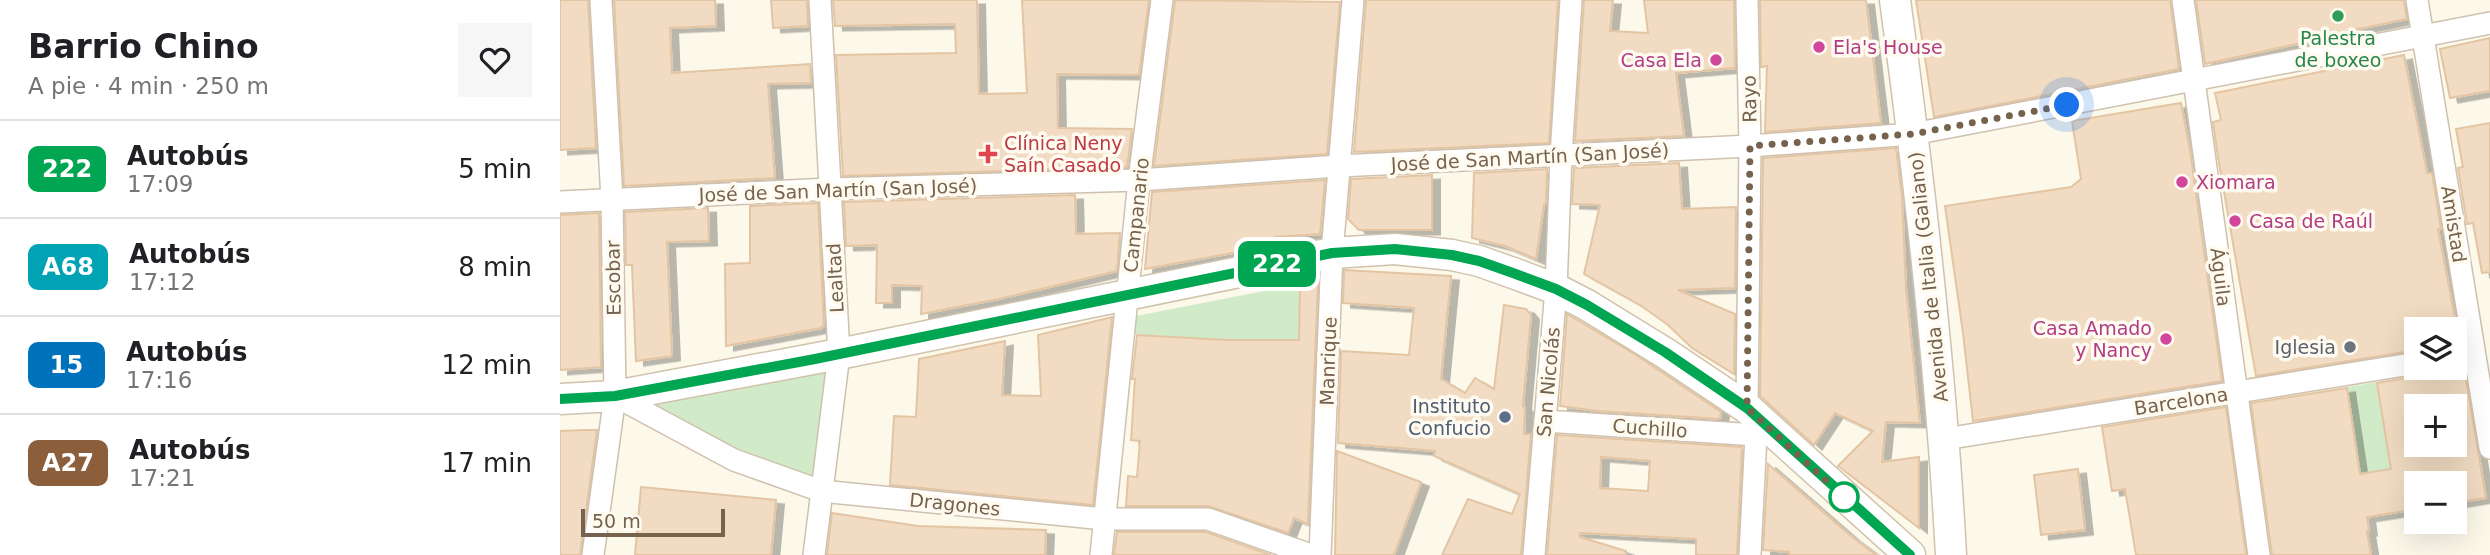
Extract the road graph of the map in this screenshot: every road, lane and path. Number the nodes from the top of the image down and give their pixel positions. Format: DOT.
graph roads {
  1 [pos="601,0"];
  2 [pos="820,0"];
  3 [pos="1162,0"];
  4 [pos="1353,0"];
  5 [pos="1571,0"];
  6 [pos="1747,0"];
  7 [pos="1895,0"];
  8 [pos="2183,0"];
  9 [pos="2417,0"];
  10 [pos="2490,23"];
  11 [pos="2424,37"];
  12 [pos="2196,81"];
  13 [pos="1913,134"];
  14 [pos="1750,146"];
  15 [pos="1561,156"];
  16 [pos="1339,166"];
  17 [pos="1139,180"];
  18 [pos="830,189"];
  19 [pos="612,200"];
  20 [pos="560,202"];
  21 [pos="1332,253"];
  22 [pos="1556,289"];
  23 [pos="1128,294"];
  24 [pos="839,354"];
  25 [pos="2474,354"];
  26 [pos="2404,365"];
  27 [pos="2235,392"];
  28 [pos="615,396"];
  29 [pos="560,400"];
  30 [pos="1754,420"];
  31 [pos="1545,421"];
  32 [pos="1945,439"];
  33 [pos="2490,448"];
  34 [pos="821,491"];
  35 [pos="1104,519"];
  36 [pos="593,555"];
  37 [pos="814,555"];
  38 [pos="1101,555"];
  39 [pos="1311,555"];
  40 [pos="1320,555"];
  41 [pos="1534,555"];
  42 [pos="1750,555"];
  43 [pos="1910,555"];
  44 [pos="1951,555"];
  45 [pos="2259,555"];
  1 -- 19 [label="street, Escobar"];
  2 -- 18 [label="street, Lealtad"];
  3 -- 17 [label="street, Campanario"];
  4 -- 16 [label="street, Manrique"];
  5 -- 15 [label="street, San Nicolás"];
  6 -- 14 [label="street, Rayo"];
  7 -- 13 [label="main road, Avenida de Italia (Galiano)"];
  8 -- 12 [label="street, Águila"];
  9 -- 11 [label="street, Amistad"];
  10 -- 11 [label="street, José de San Martín (San José)"];
  11 -- 12 [label="street, José de San Martín (San José)"];
  11 -- 25 [label="street, Amistad"];
  12 -- 13 [label="street, José de San Martín (San José)"];
  12 -- 27 [label="street, Águila"];
  13 -- 14 [label="street, José de San Martín (San José)"];
  13 -- 32 [label="main road, Avenida de Italia (Galiano)"];
  14 -- 15 [label="street, José de San Martín (San José)"];
  14 -- 30 [label="street, Rayo"];
  15 -- 16 [label="street, José de San Martín (San José)"];
  15 -- 22 [label="street, San Nicolás"];
  16 -- 17 [label="street, José de San Martín (San José)"];
  16 -- 21 [label="street, Manrique"];
  17 -- 18 [label="street, José de San Martín (San José)"];
  17 -- 23 [label="street, Campanario"];
  18 -- 19 [label="street, José de San Martín (San José)"];
  18 -- 24 [label="street, Lealtad"];
  19 -- 20 [label="street, José de San Martín (San José)"];
  19 -- 28 [label="street, Escobar"];
  21 -- 22 [label="main road"];
  21 -- 23 [label="main road"];
  21 -- 40 [label="street, Manrique"];
  22 -- 30 [label="main road"];
  22 -- 31 [label="street, San Nicolás"];
  23 -- 24 [label="main road"];
  23 -- 35 [label="street, Campanario"];
  24 -- 28 [label="main road"];
  24 -- 34 [label="street, Lealtad"];
  25 -- 33 [label="street, Amistad"];
  26 -- 27 [label="street, Barcelona"];
  27 -- 32 [label="street, Barcelona"];
  27 -- 45 [label="street, Águila"];
  28 -- 29 [label="main road"];
  28 -- 34 [label="street, Dragones"];
  28 -- 36 [label="street, Escobar"];
  30 -- 31 [label="street, Cuchillo"];
  30 -- 42 [label="street, Rayo"];
  30 -- 43 [label="main road"];
  31 -- 41 [label="street, San Nicolás"];
  32 -- 44 [label="main road, Avenida de Italia (Galiano)"];
  34 -- 35 [label="street, Dragones"];
  34 -- 37 [label="street, Lealtad"];
  35 -- 38 [label="street, Campanario"];
  35 -- 39 [label="street, Dragones"];
}
